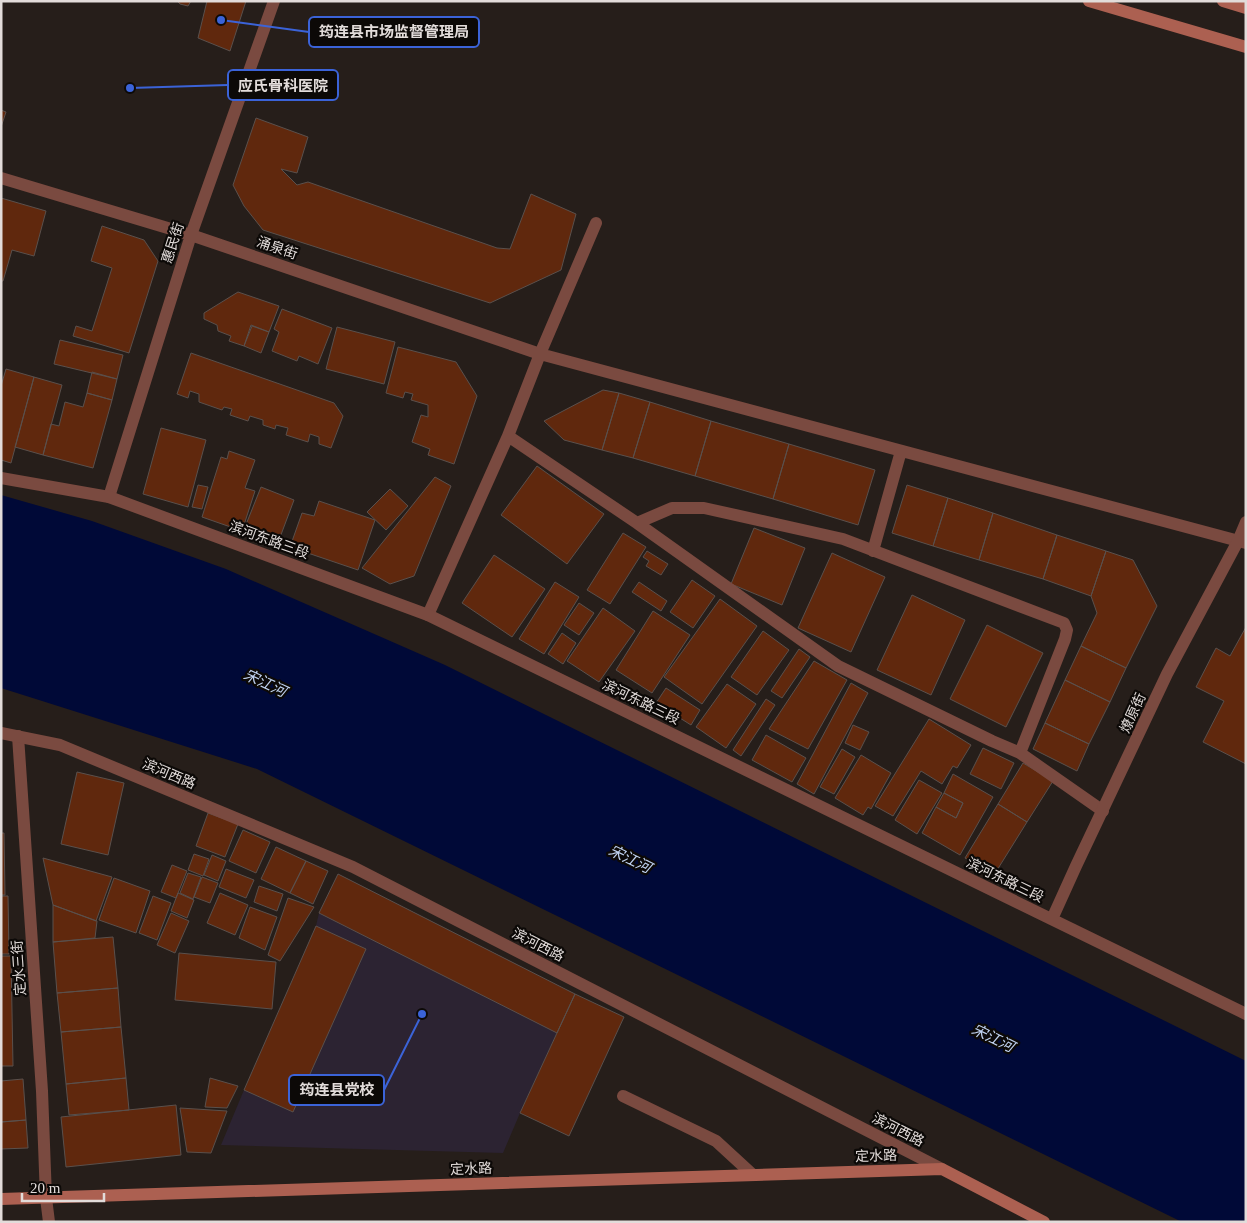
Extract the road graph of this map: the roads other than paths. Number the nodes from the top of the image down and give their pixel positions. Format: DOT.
graph roads {
  1 [pos="274,1"];
  2 [pos="1089,1"];
  3 [pos="1223,1"];
  4 [pos="1246,8"];
  5 [pos="1246,46"];
  6 [pos="1,178"];
  7 [pos="596,223"];
  8 [pos="191,235"];
  9 [pos="540,354"];
  10 [pos="508,436"];
  11 [pos="901,451"];
  12 [pos="1,478"];
  13 [pos="109,497"];
  14 [pos="1246,522"];
  15 [pos="637,523"];
  16 [pos="1242,542"];
  17 [pos="873,550"];
  18 [pos="428,615"];
  19 [pos="1,732"];
  20 [pos="18,736"];
  21 [pos="1020,753"];
  22 [pos="1103,811"];
  23 [pos="1052,919"];
  24 [pos="1246,1014"];
  25 [pos="623,1096"];
  26 [pos="942,1169"];
  27 [pos="752,1175"];
  28 [pos="46,1198"];
  29 [pos="1,1199"];
  30 [pos="49,1222"];
  31 [pos="1044,1222"];
  1 -- 8 [label="street, 惠民街"];
  2 -- 5 [label="main road"];
  3 -- 4 [label="main road"];
  6 -- 8 [label="street, 涌泉街"];
  7 -- 9 [label="street"];
  8 -- 9 [label="street, 涌泉街"];
  8 -- 13 [label="street, 惠民街"];
  9 -- 10 [label="street"];
  9 -- 11 [label="street, 涌泉街"];
  10 -- 15 [label="street"];
  10 -- 18 [label="street"];
  11 -- 16 [label="street, 涌泉街"];
  11 -- 17 [label="street"];
  12 -- 13 [label="street, 滨河东路三段"];
  13 -- 18 [label="street, 滨河东路三段"];
  14 -- 16 [label="street, 燎原街"];
  15 -- 17 [label="street"];
  15 -- 21 [label="street"];
  16 -- 22 [label="street, 燎原街"];
  17 -- 21 [label="street"];
  18 -- 23 [label="street, 滨河东路三段"];
  19 -- 20 [label="street, 滨河西路"];
  20 -- 26 [label="street, 滨河西路"];
  20 -- 28 [label="street, 定水三街"];
  21 -- 22 [label="street"];
  22 -- 23 [label="street, 燎原街"];
  23 -- 24 [label="street, 滨河东路三段"];
  25 -- 27 [label="street"];
  26 -- 27 [label="main road, 定水路"];
  26 -- 31 [label="main road, 滨河西路"];
  27 -- 28 [label="main road, 定水路"];
  28 -- 29 [label="main road, 定水路"];
  28 -- 30 [label="street, 定水三街"];
}
